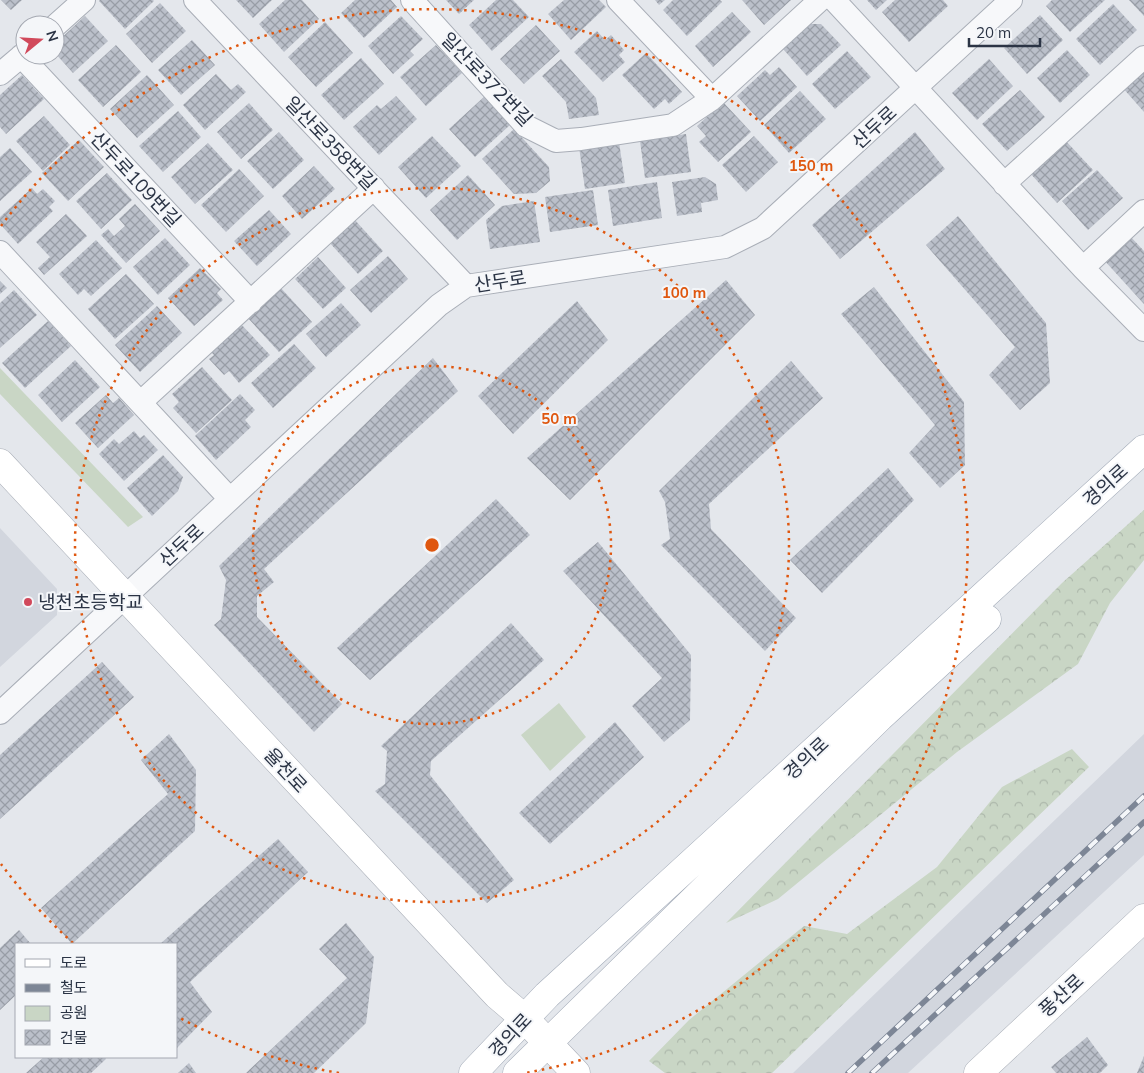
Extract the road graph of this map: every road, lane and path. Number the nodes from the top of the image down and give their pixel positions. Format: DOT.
graph roads {
  1 [pos="84,0"];
  2 [pos="195,0"];
  3 [pos="412,0"];
  4 [pos="618,0"];
  5 [pos="820,0"];
  6 [pos="834,0"];
  7 [pos="1011,0"];
  8 [pos="65,17"];
  9 [pos="1144,57"];
  10 [pos="15,61"];
  11 [pos="33,65"];
  12 [pos="0,74"];
  13 [pos="915,89"];
  14 [pos="712,100"];
  15 [pos="1004,184"];
  16 [pos="374,188"];
  17 [pos="1144,211"];
  18 [pos="0,252"];
  19 [pos="1083,268"];
  20 [pos="466,286"];
  21 [pos="251,302"];
  22 [pos="1144,330"];
  23 [pos="141,402"];
  24 [pos="1144,449"];
  25 [pos="0,463"];
  26 [pos="1144,472"];
  27 [pos="230,500"];
  28 [pos="124,596"];
  29 [pos="0,714"];
  30 [pos="1144,918"];
  31 [pos="525,1019"];
  32 [pos="548,1044"];
  33 [pos="473,1073"];
  34 [pos="517,1073"];
  35 [pos="576,1073"];
  36 [pos="978,1073"];
  1 -- 8 [label="street"];
  2 -- 16 [label="street, 일산로358번길"];
  3 -- 14 [label="street, 일산로372번길"];
  4 -- 14 [label="street"];
  5 -- 14 [label="street, 일산로372번길"];
  6 -- 13 [label="street"];
  7 -- 13 [label="street, 산두로"];
  9 -- 15 [label="street"];
  10 -- 12 [label="street, 산두로109번길"];
  11 -- 21 [label="street, 산두로109번길"];
  13 -- 15 [label="street"];
  13 -- 20 [label="street, 산두로"];
  15 -- 19 [label="street"];
  16 -- 20 [label="street, 일산로358번길"];
  16 -- 21 [label="street"];
  17 -- 19 [label="street"];
  18 -- 23 [label="street"];
  19 -- 22 [label="street"];
  20 -- 27 [label="street, 산두로"];
  21 -- 23 [label="street"];
  23 -- 27 [label="street"];
  24 -- 31 [label="main road, 경의로"];
  25 -- 28 [label="main road, 율천로"];
  26 -- 32 [label="main road, 경의로"];
  27 -- 28 [label="street, 산두로"];
  28 -- 29 [label="street, 산두로"];
  28 -- 31 [label="main road, 율천로"];
  30 -- 36 [label="main road, 풍산로"];
  31 -- 32 [label="main road, 율천로"];
  31 -- 33 [label="main road, 경의로"];
  32 -- 34 [label="main road, 경의로"];
  32 -- 35 [label="main road, 율천로"];
}
